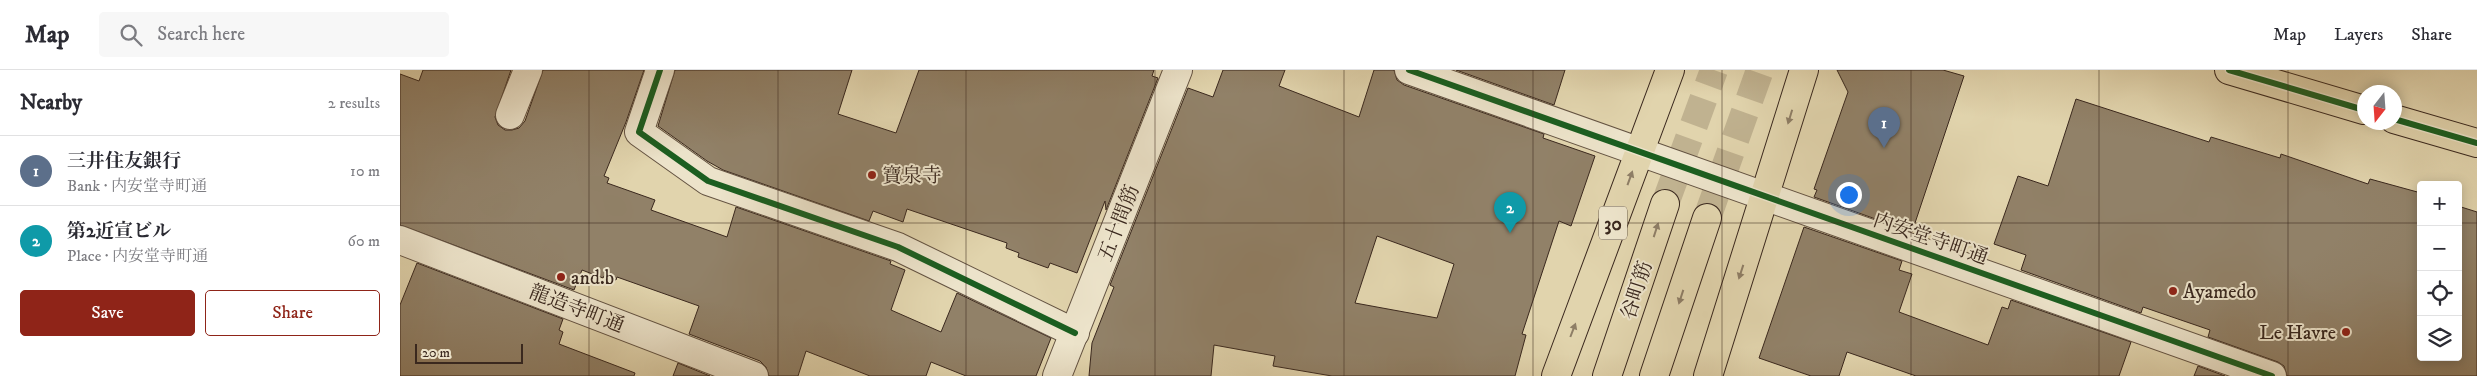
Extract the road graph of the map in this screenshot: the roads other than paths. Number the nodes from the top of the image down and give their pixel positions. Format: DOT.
graph roads {
  1 [pos="528,70"];
  2 [pos="660,70"];
  3 [pos="1178,70"];
  4 [pos="1409,70"];
  5 [pos="1670,70"];
  6 [pos="1804,70"];
  7 [pos="2230,70"];
  8 [pos="2357,108"];
  9 [pos="510,115"];
  10 [pos="2402,120"];
  11 [pos="2477,143"];
  12 [pos="1639,153"];
  13 [pos="1765,197"];
  14 [pos="1665,204"];
  15 [pos="1707,218"];
  16 [pos="400,240"];
  17 [pos="1075,333"];
  18 [pos="754,376"];
  19 [pos="1057,376"];
  20 [pos="1556,376"];
  21 [pos="1608,376"];
  22 [pos="1654,376"];
  23 [pos="1708,376"];
  24 [pos="2272,376"];
  1 -- 9 [label="street"];
  2 -- 17 [label="street"];
  3 -- 17 [label="street, 五十間筋"];
  4 -- 12 [label="street, 内安堂寺町通"];
  5 -- 12 [label="main road, 30"];
  6 -- 13 [label="main road, one-way"];
  7 -- 8 [label="main road"];
  10 -- 11 [label="main road"];
  12 -- 13 [label="street, 内安堂寺町通"];
  20 -- 12 [label="main road, 30, one-way"];
  13 -- 23 [label="main road, one-way"];
  13 -- 24 [label="street, 内安堂寺町通"];
  21 -- 14 [label="main road, 谷町筋 / 30, one-way"];
  15 -- 22 [label="main road, one-way"];
  16 -- 18 [label="street, 龍造寺町通"];
  17 -- 19 [label="street, 五十間筋"];
}
